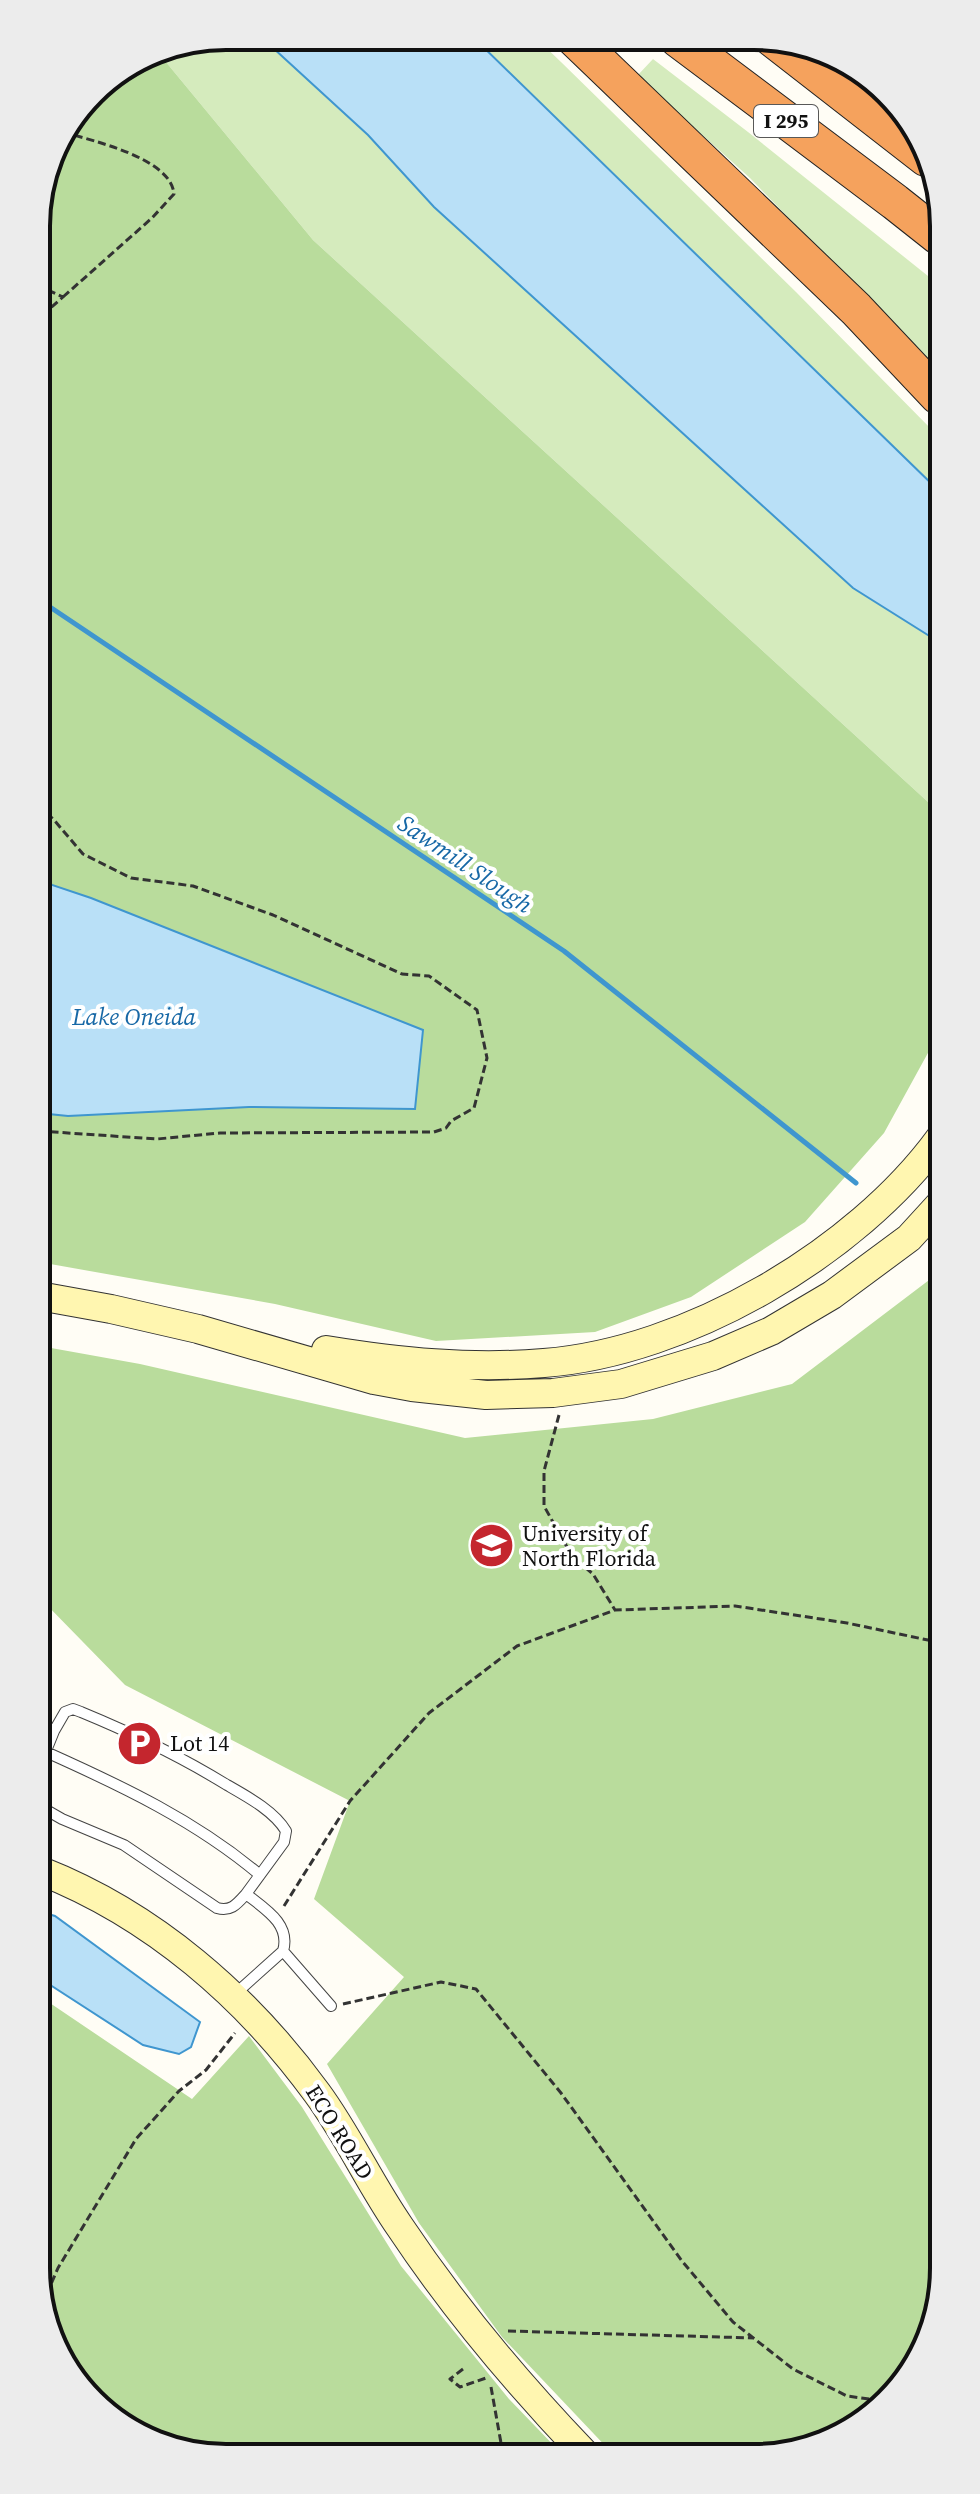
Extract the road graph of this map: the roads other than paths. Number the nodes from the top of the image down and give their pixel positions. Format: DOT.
graph roads {
  1 [pos="586,50"];
  2 [pos="693,50"];
  3 [pos="793,54"];
  4 [pos="827,66"];
  5 [pos="895,121"];
  6 [pos="910,146"];
  7 [pos="930,230"];
  8 [pos="930,388"];
  9 [pos="930,1151"];
  10 [pos="930,1215"];
  11 [pos="50,1298"];
  12 [pos="198,1329"];
  13 [pos="50,1729"];
  14 [pos="54,1731"];
  15 [pos="50,1742"];
  16 [pos="50,1754"];
  17 [pos="50,1812"];
  18 [pos="50,1875"];
  19 [pos="260,1875"];
  20 [pos="246,1894"];
  21 [pos="283,1951"];
  22 [pos="241,2004"];
  23 [pos="331,2006"];
  24 [pos="576,2444"];
  1 -- 8 [label="highway"];
  2 -- 7 [label="highway, I 295"];
  3 -- 6 [label="highway, I 295"];
  4 -- 5 [label="highway"];
  9 -- 12 [label="street"];
  10 -- 12 [label="street"];
  11 -- 12 [label="street"];
  13 -- 14 [label="lane"];
  14 -- 15 [label="lane"];
  14 -- 19 [label="lane"];
  16 -- 19 [label="lane"];
  17 -- 20 [label="lane"];
  18 -- 22 [label="street, ECO ROAD"];
  19 -- 20 [label="lane"];
  20 -- 21 [label="lane"];
  21 -- 22 [label="lane"];
  21 -- 23 [label="lane"];
  22 -- 24 [label="street, ECO ROAD"];
}
